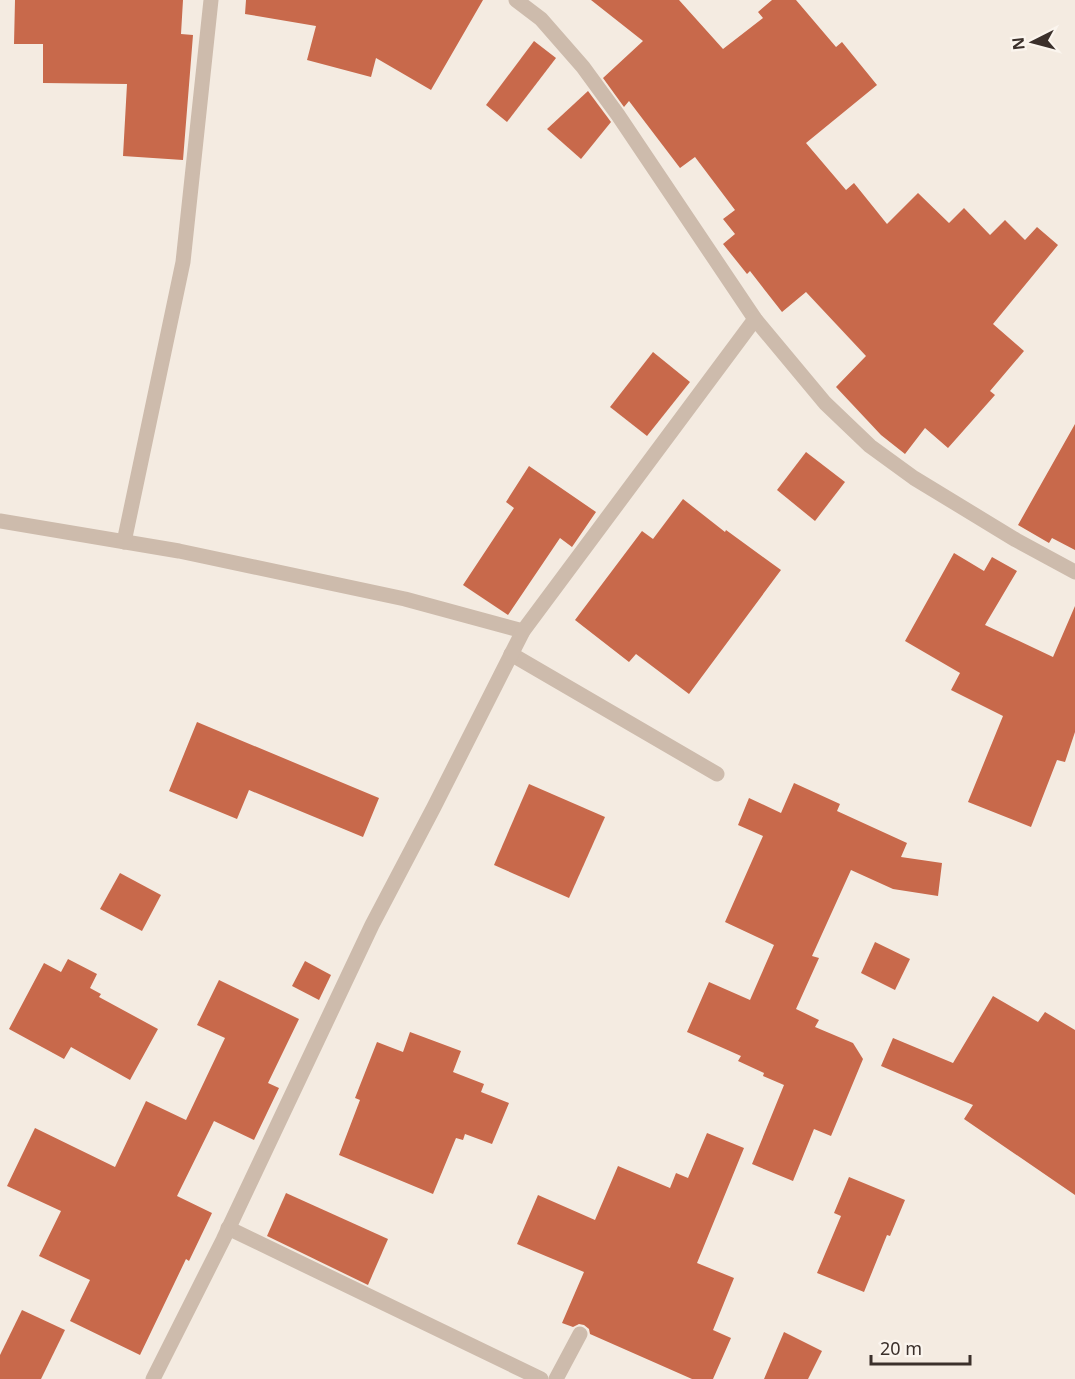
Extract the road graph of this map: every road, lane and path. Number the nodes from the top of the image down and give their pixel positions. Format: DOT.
graph roads {
  1 [pos="211,0"];
  2 [pos="516,0"];
  3 [pos="755,319"];
  4 [pos="0,521"];
  5 [pos="124,542"];
  6 [pos="1075,572"];
  7 [pos="523,631"];
  8 [pos="511,654"];
  9 [pos="717,774"];
  10 [pos="228,1228"];
  11 [pos="580,1334"];
  12 [pos="153,1379"];
  13 [pos="541,1379"];
  14 [pos="556,1379"];
  1 -- 5 [label="street"];
  2 -- 3 [label="street"];
  3 -- 6 [label="street"];
  3 -- 7 [label="street"];
  4 -- 5 [label="street"];
  5 -- 7 [label="street"];
  7 -- 8 [label="street"];
  8 -- 9 [label="street"];
  8 -- 10 [label="street"];
  10 -- 12 [label="street"];
  10 -- 13 [label="street"];
  11 -- 14 [label="street"];
}
